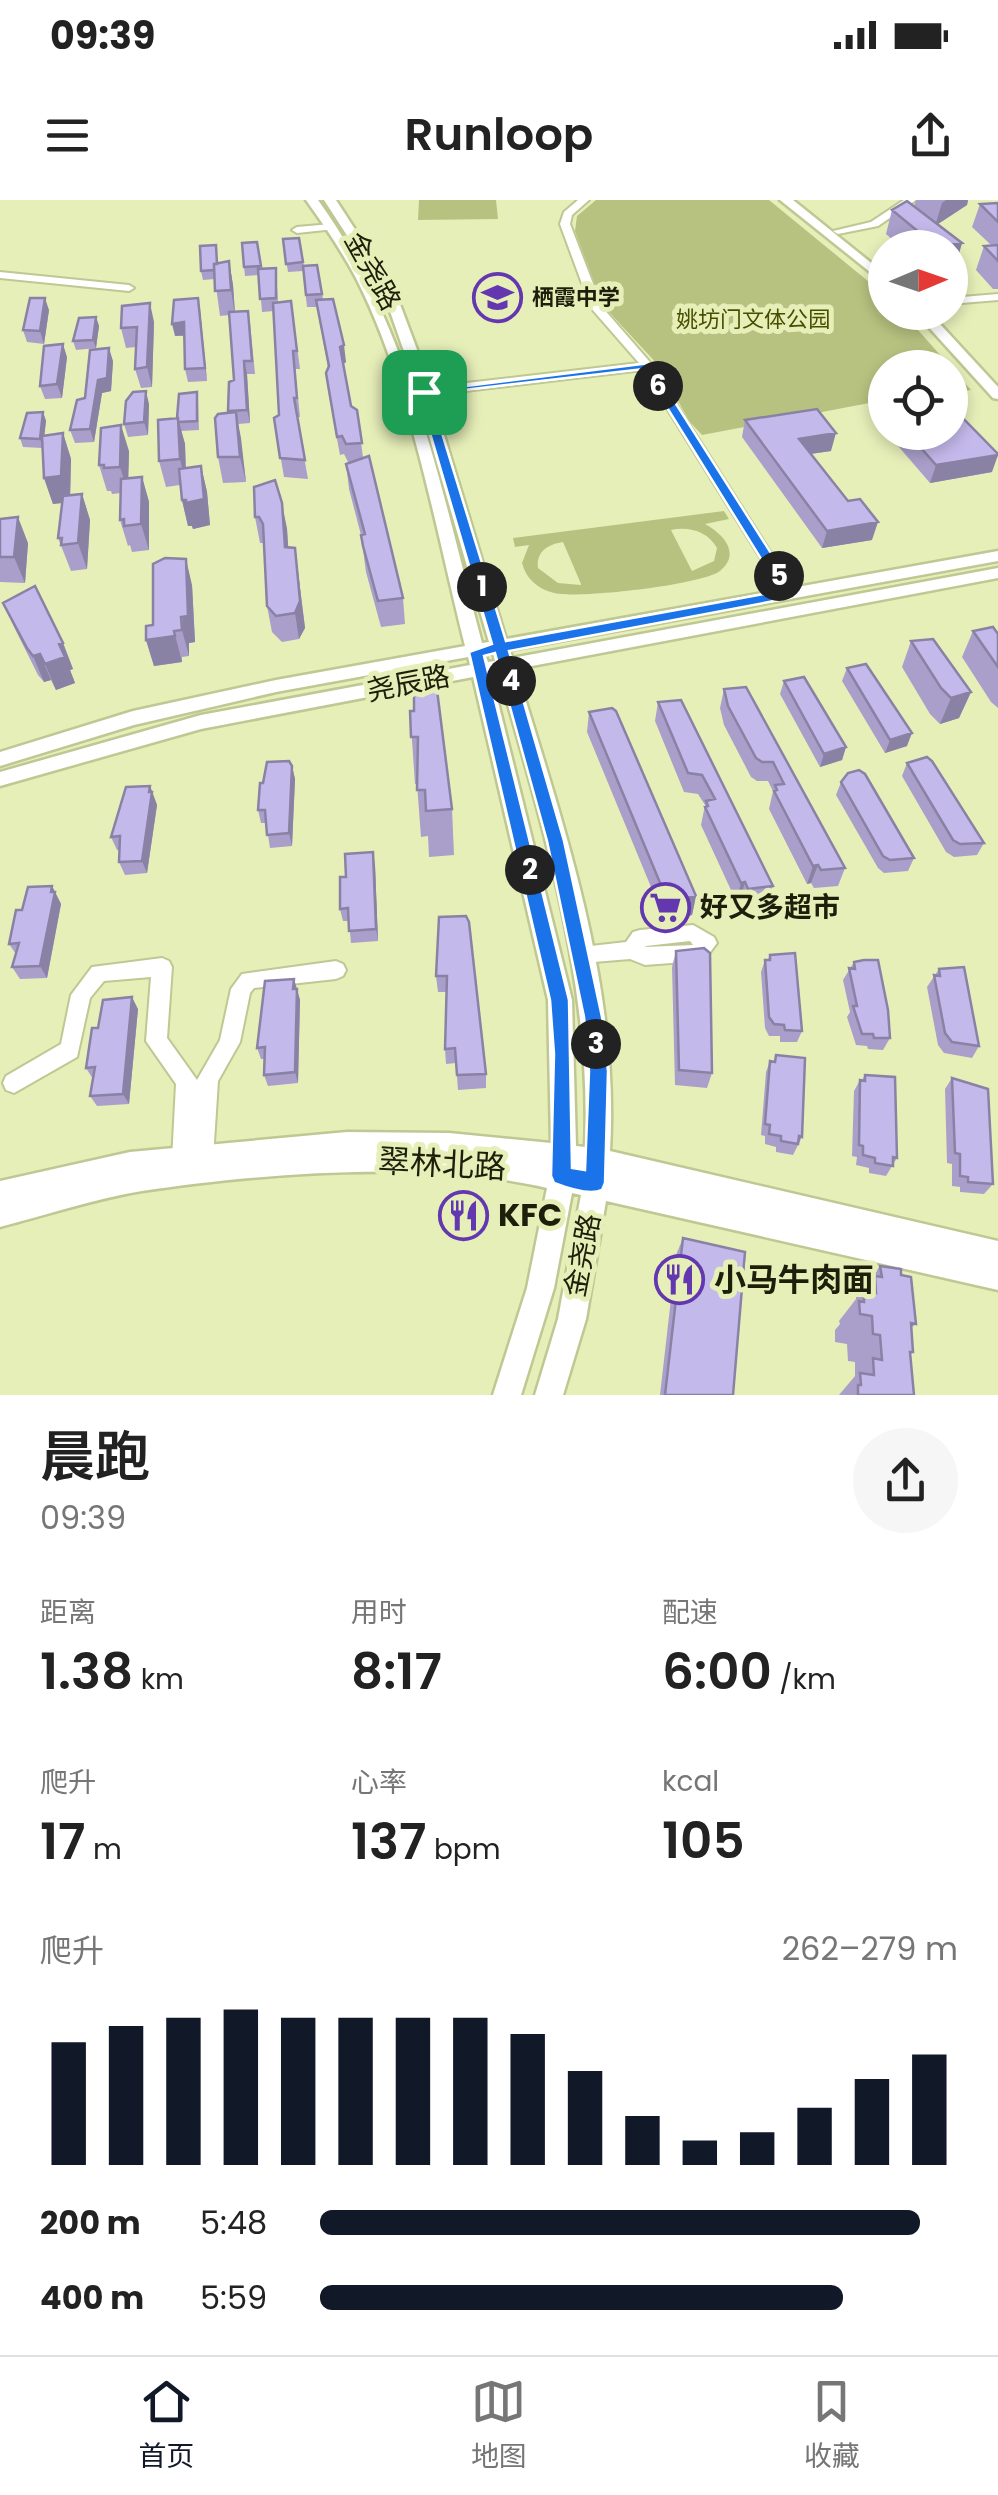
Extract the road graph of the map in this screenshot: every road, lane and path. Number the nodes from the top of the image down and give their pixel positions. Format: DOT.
graph roads {
  1 [pos="312,200"];
  2 [pos="330,200"];
  3 [pos="584,200"];
  4 [pos="786,200"];
  5 [pos="802,200"];
  6 [pos="910,200"];
  7 [pos="331,227"];
  8 [pos="297,230"];
  9 [pos="838,231"];
  10 [pos="868,256"];
  11 [pos="868,266"];
  12 [pos="0,276"];
  13 [pos="129,288"];
  14 [pos="998,297"];
  15 [pos="968,300"];
  16 [pos="937,330"];
  17 [pos="951,330"];
  18 [pos="646,366"];
  19 [pos="998,376"];
  20 [pos="424,392"];
  21 [pos="998,395"];
  22 [pos="998,556"];
  23 [pos="998,574"];
  24 [pos="790,594"];
  25 [pos="503,656"];
  26 [pos="479,660"];
  27 [pos="0,758"];
  28 [pos="0,779"];
  29 [pos="632,950"];
  30 [pos="582,954"];
  31 [pos="336,970"];
  32 [pos="14,1082"];
  33 [pos="192,1159"];
  34 [pos="561,1165"];
  35 [pos="595,1172"];
  36 [pos="0,1194"];
  37 [pos="0,1214"];
  38 [pos="998,1254"];
  39 [pos="998,1276"];
  40 [pos="507,1395"];
  41 [pos="549,1395"];
  1 -- 7 [label="main road, 金尧路"];
  2 -- 20 [label="main road, 金尧路"];
  3 -- 18 [label="street"];
  4 -- 11 [label="main road"];
  5 -- 9 [label="main road"];
  6 -- 9 [label="street"];
  7 -- 8 [label="street"];
  7 -- 26 [label="main road, 金尧路"];
  9 -- 10 [label="main road"];
  12 -- 13 [label="street"];
  14 -- 15 [label="street"];
  16 -- 21 [label="main road"];
  17 -- 19 [label="main road"];
  18 -- 20 [label="street"];
  18 -- 24 [label="street"];
  20 -- 25 [label="main road, 金尧路"];
  22 -- 24 [label="main road, 尧辰路"];
  23 -- 25 [label="main road, 尧辰路"];
  24 -- 25 [label="main road, 尧辰路"];
  25 -- 26 [label="main road, 尧辰路"];
  25 -- 30 [label="main road, 金尧路"];
  26 -- 27 [label="main road, 尧辰路"];
  26 -- 28 [label="main road, 尧辰路"];
  26 -- 34 [label="main road, 金尧路"];
  29 -- 30 [label="street"];
  30 -- 35 [label="main road, 金尧路"];
  31 -- 33 [label="street"];
  32 -- 33 [label="street"];
  33 -- 34 [label="main road, 翠林北路"];
  33 -- 36 [label="main road, 翠林北路"];
  34 -- 35 [label="main road, 翠林北路"];
  34 -- 37 [label="main road, 翠林北路"];
  34 -- 40 [label="main road, 金尧路"];
  35 -- 38 [label="main road, 翠林北路"];
  35 -- 39 [label="main road, 翠林北路"];
  35 -- 41 [label="main road, 金尧路"];
}
